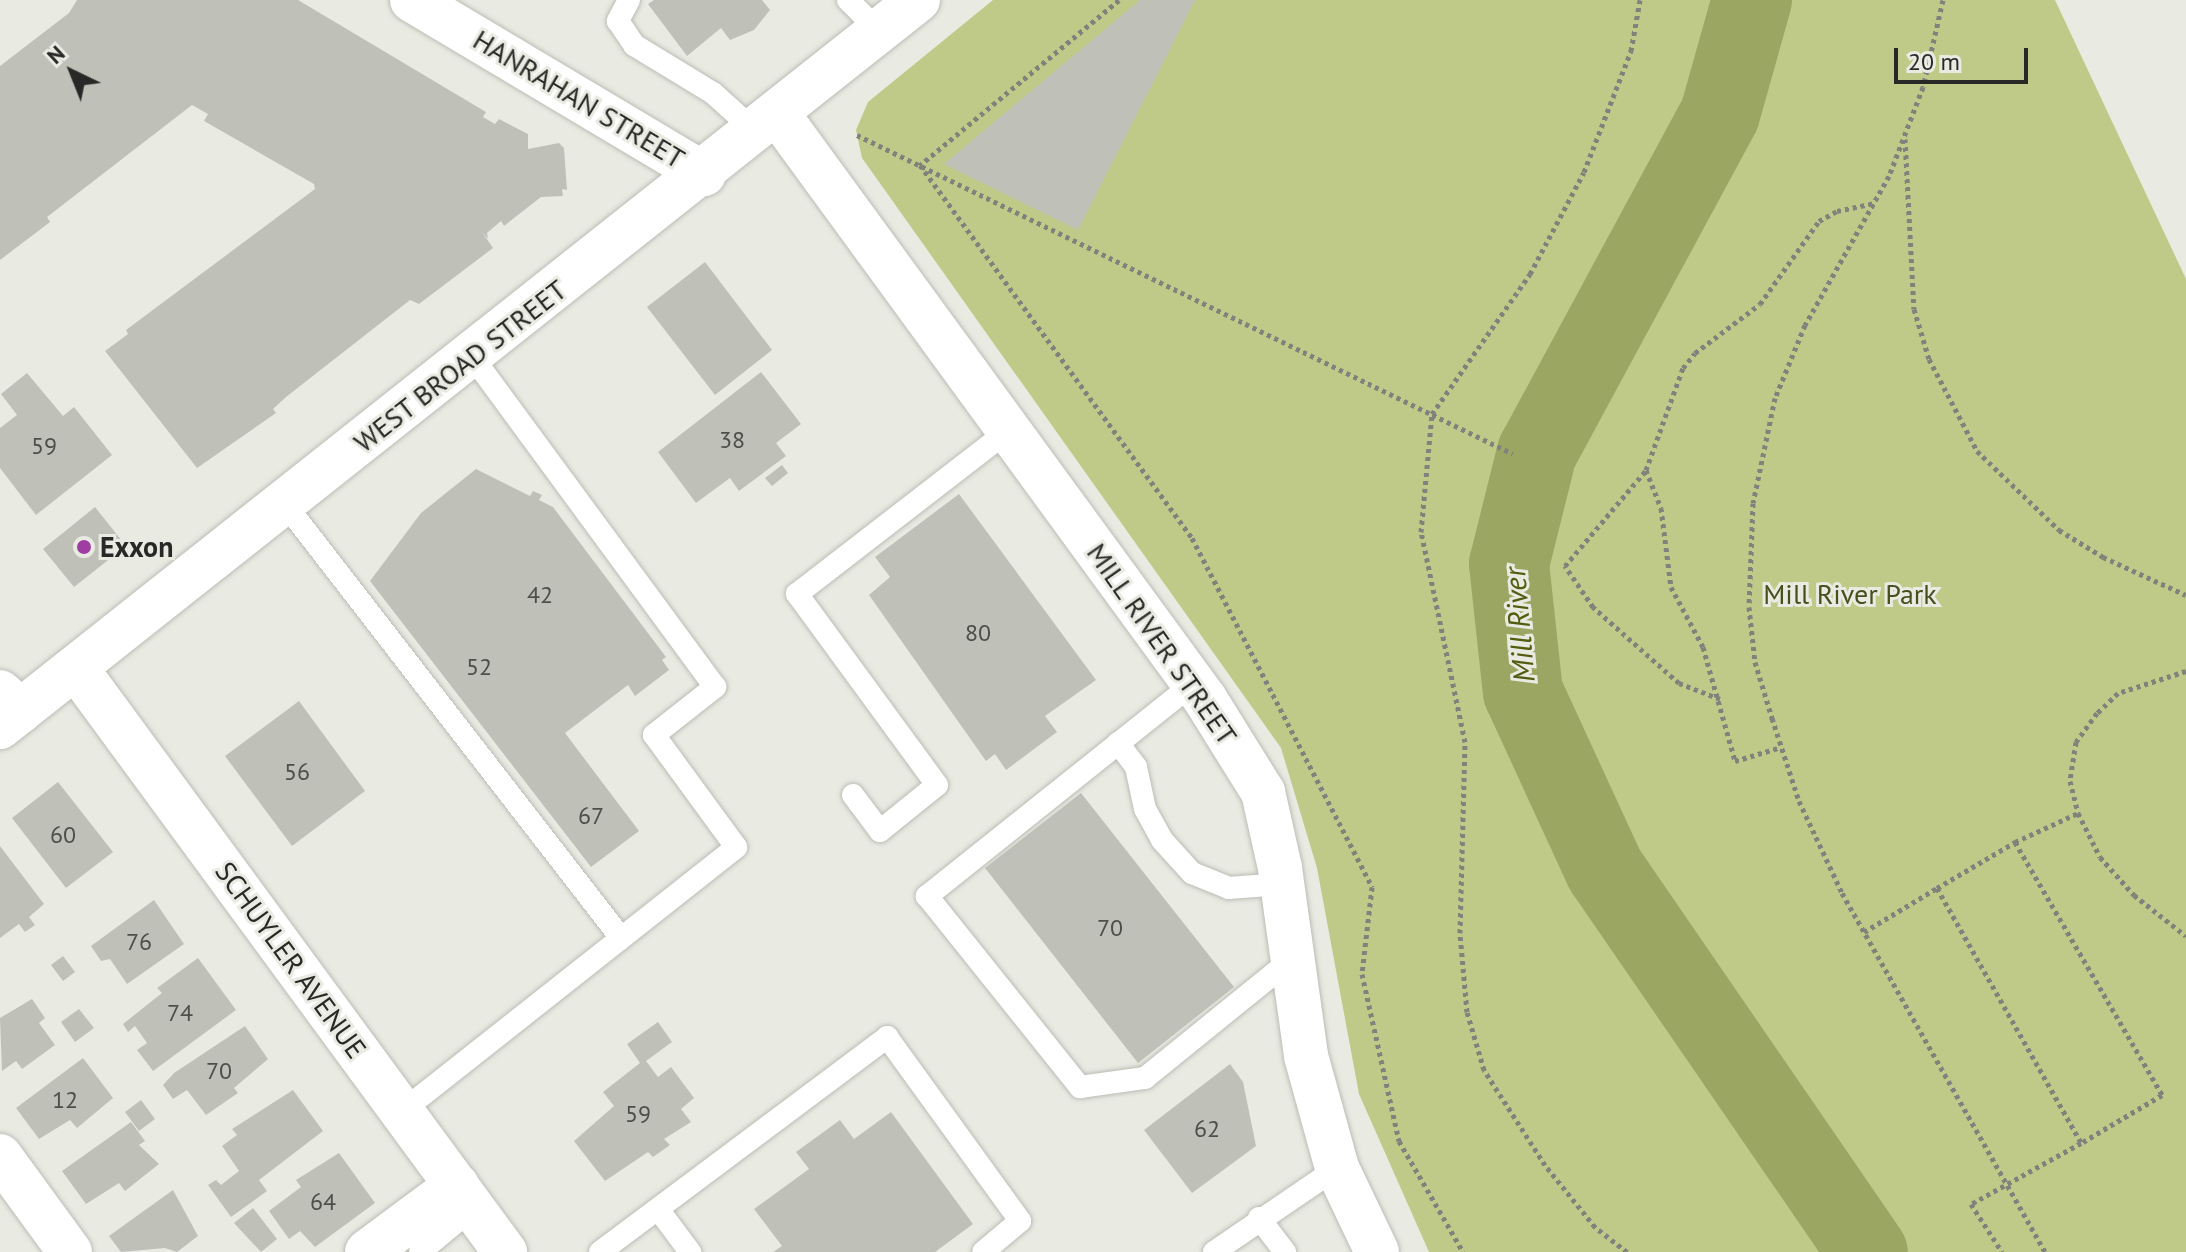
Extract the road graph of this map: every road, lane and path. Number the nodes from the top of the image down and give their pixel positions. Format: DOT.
graph roads {
  1 [pos="412,0"];
  2 [pos="629,0"];
  3 [pos="848,0"];
  4 [pos="918,0"];
  5 [pos="1119,0"];
  6 [pos="1640,0"];
  7 [pos="1943,0"];
  8 [pos="879,31"];
  9 [pos="766,122"];
  10 [pos="1905,134"];
  11 [pos="857,135"];
  12 [pos="920,165"];
  13 [pos="704,174"];
  14 [pos="1875,203"];
  15 [pos="472,356"];
  16 [pos="1432,414"];
  17 [pos="1008,431"];
  18 [pos="1513,454"];
  19 [pos="1646,470"];
  20 [pos="285,504"];
  21 [pos="2186,595"];
  22 [pos="76,668"];
  23 [pos="2186,671"];
  24 [pos="1194,683"];
  25 [pos="1720,699"];
  26 [pos="7,710"];
  27 [pos="1118,743"];
  28 [pos="1781,747"];
  29 [pos="853,795"];
  30 [pos="2078,813"];
  31 [pos="2015,842"];
  32 [pos="1282,884"];
  33 [pos="1937,888"];
  34 [pos="1864,932"];
  35 [pos="2186,936"];
  36 [pos="621,938"];
  37 [pos="1292,959"];
  38 [pos="401,1112"];
  39 [pos="2081,1143"];
  40 [pos="0,1156"];
  41 [pos="1337,1168"];
  42 [pos="2007,1184"];
  43 [pos="465,1196"];
  44 [pos="658,1209"];
  45 [pos="1259,1218"];
  46 [pos="70,1252"];
  47 [pos="367,1252"];
  48 [pos="420,1252"];
  49 [pos="505,1252"];
  50 [pos="600,1252"];
  51 [pos="690,1252"];
  52 [pos="983,1252"];
  53 [pos="1214,1252"];
  54 [pos="1285,1252"];
  55 [pos="1377,1252"];
  56 [pos="1463,1252"];
  57 [pos="1627,1252"];
  58 [pos="2002,1252"];
  59 [pos="2045,1252"];
  1 -- 13 [label="main road, HANRAHAN STREET"];
  2 -- 9 [label="lane"];
  3 -- 8 [label="lane"];
  4 -- 8 [label="main road, WEST BROAD STREET"];
  5 -- 12 [label="path"];
  6 -- 16 [label="path"];
  7 -- 10 [label="path"];
  8 -- 9 [label="main road, WEST BROAD STREET"];
  9 -- 13 [label="main road, WEST BROAD STREET"];
  9 -- 17 [label="main road, MILL RIVER STREET"];
  10 -- 14 [label="path"];
  10 -- 21 [label="path"];
  11 -- 12 [label="path"];
  12 -- 16 [label="path"];
  12 -- 56 [label="path"];
  13 -- 15 [label="main road, WEST BROAD STREET"];
  14 -- 19 [label="path"];
  14 -- 28 [label="path"];
  15 -- 20 [label="main road, WEST BROAD STREET"];
  15 -- 36 [label="lane"];
  16 -- 18 [label="path"];
  16 -- 57 [label="path"];
  17 -- 24 [label="main road, MILL RIVER STREET"];
  17 -- 29 [label="lane"];
  19 -- 25 [label="path"];
  19 -- 25 [label="path"];
  20 -- 22 [label="main road, WEST BROAD STREET"];
  20 -- 36 [label="lane"];
  22 -- 26 [label="main road, WEST BROAD STREET"];
  22 -- 38 [label="main road, SCHUYLER AVENUE"];
  23 -- 30 [label="path"];
  24 -- 27 [label="lane"];
  24 -- 32 [label="main road, MILL RIVER STREET"];
  25 -- 28 [label="path"];
  27 -- 32 [label="lane"];
  27 -- 37 [label="lane"];
  28 -- 34 [label="path"];
  30 -- 31 [label="path"];
  30 -- 35 [label="path"];
  31 -- 33 [label="path"];
  31 -- 39 [label="path"];
  32 -- 37 [label="main road, MILL RIVER STREET"];
  33 -- 34 [label="path"];
  33 -- 39 [label="path"];
  34 -- 42 [label="path"];
  36 -- 38 [label="lane"];
  37 -- 41 [label="main road, MILL RIVER STREET"];
  38 -- 43 [label="main road, SCHUYLER AVENUE"];
  39 -- 42 [label="path"];
  40 -- 46 [label="main road"];
  41 -- 45 [label="lane"];
  41 -- 55 [label="main road, MILL RIVER STREET"];
  42 -- 58 [label="path"];
  42 -- 59 [label="path"];
  43 -- 47 [label="main road"];
  43 -- 48 [label="lane"];
  43 -- 49 [label="main road, SCHUYLER AVENUE"];
  44 -- 50 [label="lane"];
  44 -- 51 [label="lane"];
  44 -- 52 [label="lane"];
  45 -- 53 [label="lane"];
  45 -- 54 [label="lane"];
}
